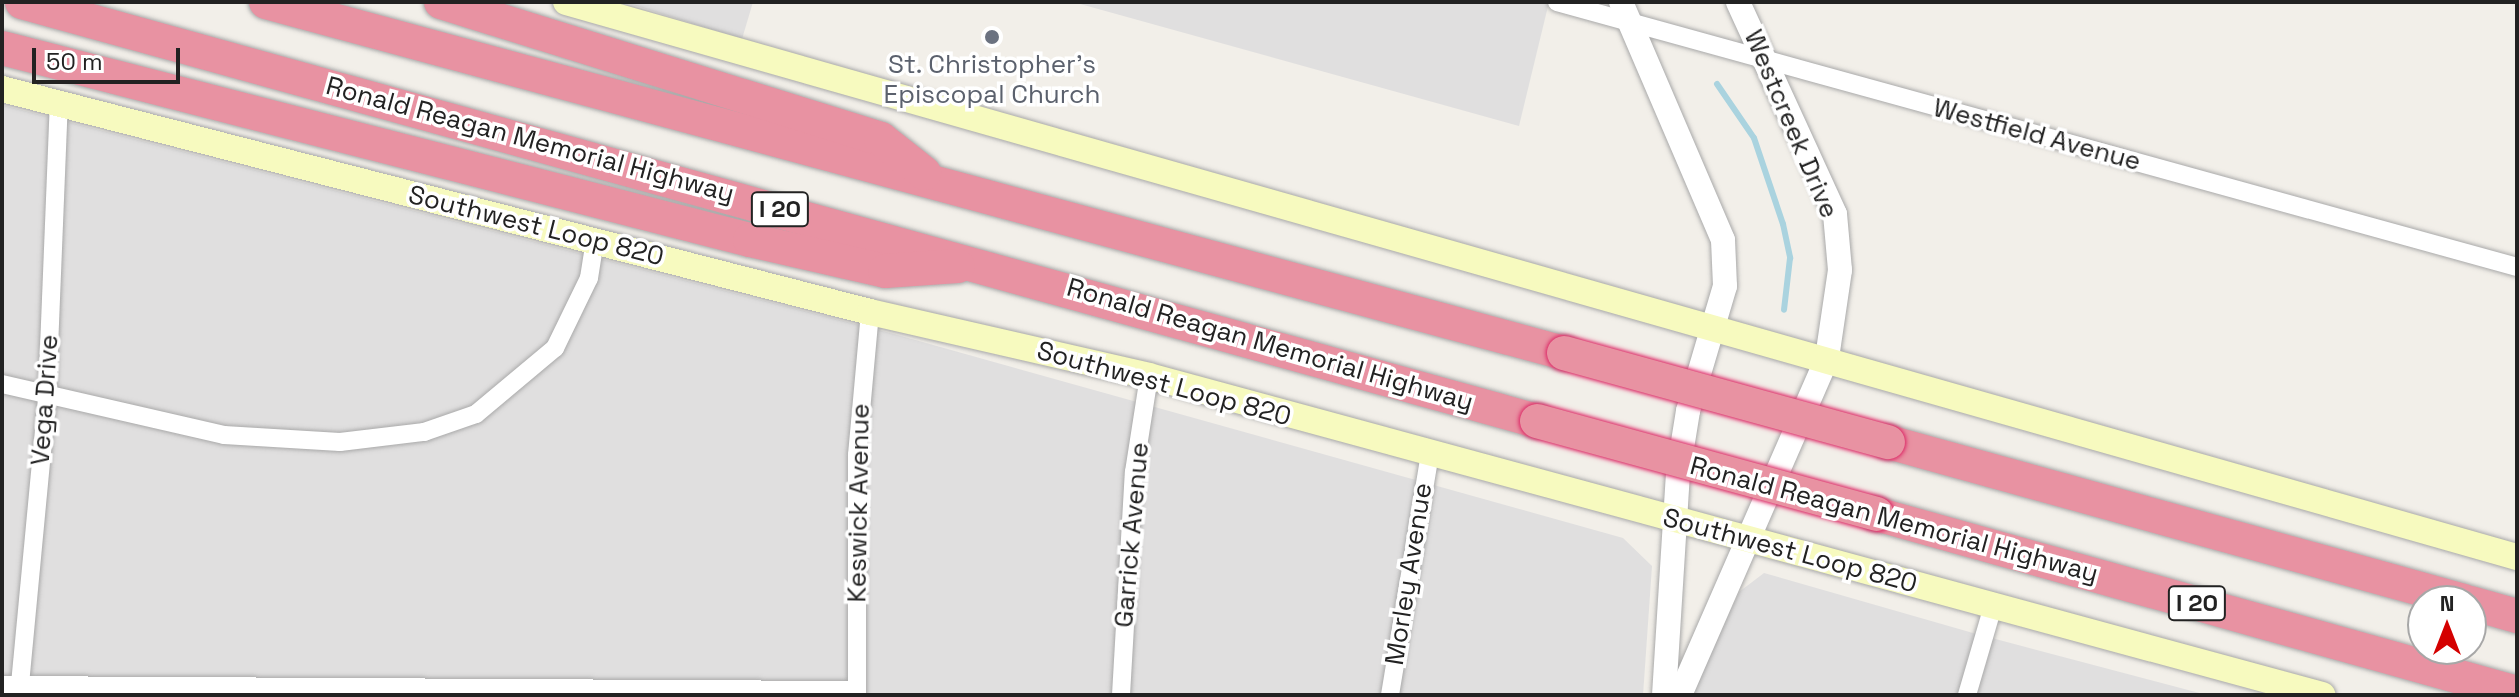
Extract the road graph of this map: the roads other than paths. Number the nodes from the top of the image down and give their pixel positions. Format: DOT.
graph roads {
  1 [pos="22,2"];
  2 [pos="266,2"];
  3 [pos="441,2"];
  4 [pos="566,2"];
  5 [pos="1557,2"];
  6 [pos="1738,2"];
  7 [pos="1626,12"];
  8 [pos="2,48"];
  9 [pos="1764,60"];
  10 [pos="2,89"];
  11 [pos="59,105"];
  12 [pos="937,183"];
  13 [pos="595,241"];
  14 [pos="983,264"];
  15 [pos="2517,267"];
  16 [pos="870,312"];
  17 [pos="1716,329"];
  18 [pos="1827,358"];
  19 [pos="1149,376"];
  20 [pos="2,384"];
  21 [pos="47,398"];
  22 [pos="1430,454"];
  23 [pos="1675,519"];
  24 [pos="1751,540"];
  25 [pos="2517,557"];
  26 [pos="2407,585"];
  27 [pos="1993,606"];
  28 [pos="2487,608"];
  29 [pos="2517,616"];
  30 [pos="2261,687"];
  31 [pos="14,688"];
  32 [pos="857,693"];
  33 [pos="2517,693"];
  34 [pos="1121,695"];
  35 [pos="1390,695"];
  36 [pos="1664,695"];
  37 [pos="1680,695"];
  38 [pos="1967,695"];
  39 [pos="2322,695"];
  1 -- 14 [label="highway, Ronald Reagan Memorial Highway / I 20"];
  2 -- 12 [label="highway, I 20"];
  3 -- 12 [label="highway"];
  4 -- 17 [label="main road"];
  5 -- 7 [label="street, Westfield Avenue"];
  6 -- 9 [label="street, Westcreek Drive"];
  7 -- 9 [label="street, Westfield Avenue"];
  7 -- 17 [label="street"];
  8 -- 14 [label="highway"];
  9 -- 15 [label="street, Westfield Avenue"];
  9 -- 18 [label="street, Westcreek Drive"];
  10 -- 11 [label="main road, Southwest Loop 820"];
  11 -- 13 [label="main road, Southwest Loop 820"];
  11 -- 21 [label="street, Vega Drive"];
  12 -- 26 [label="highway, I 20, bridge"];
  13 -- 16 [label="main road, Southwest Loop 820"];
  13 -- 21 [label="street"];
  14 -- 33 [label="highway, Ronald Reagan Memorial Highway / I 20, bridge"];
  16 -- 19 [label="main road, Southwest Loop 820"];
  16 -- 32 [label="street, Keswick Avenue"];
  17 -- 18 [label="main road"];
  17 -- 23 [label="street"];
  18 -- 24 [label="street, Westcreek Drive"];
  18 -- 25 [label="main road"];
  19 -- 22 [label="main road, Southwest Loop 820"];
  19 -- 34 [label="street, Garrick Avenue"];
  20 -- 21 [label="street"];
  21 -- 31 [label="street, Vega Drive"];
  22 -- 23 [label="main road, Southwest Loop 820"];
  22 -- 35 [label="street, Morley Avenue"];
  23 -- 24 [label="main road, Southwest Loop 820"];
  23 -- 36 [label="street"];
  24 -- 27 [label="main road, Southwest Loop 820"];
  24 -- 37 [label="street, Westcreek Drive"];
  27 -- 30 [label="main road, Southwest Loop 820"];
  27 -- 38 [label="street"];
  28 -- 29 [label="highway"];
  30 -- 39 [label="main road, Southwest Loop 820"];
  31 -- 32 [label="street"];
}
